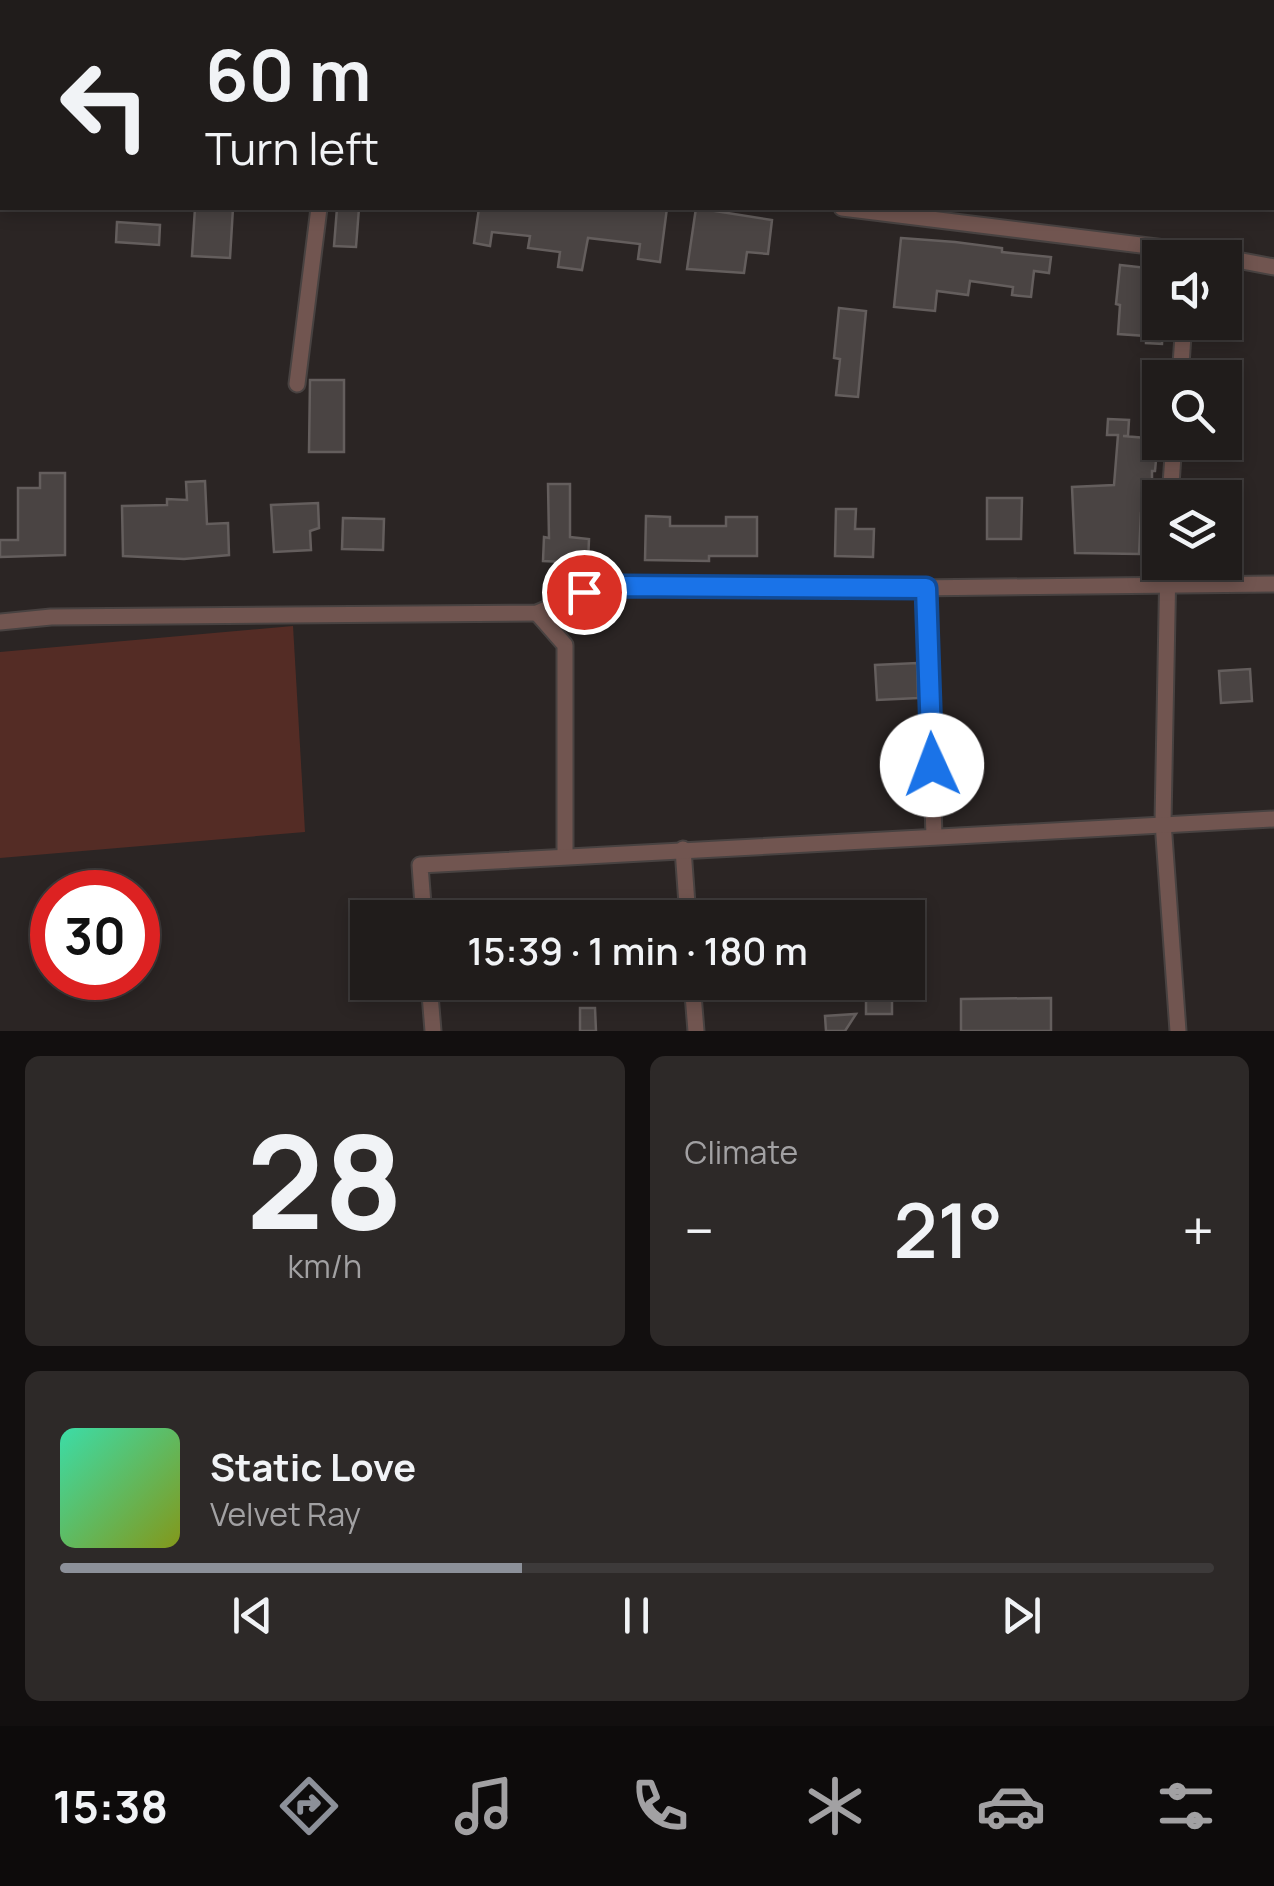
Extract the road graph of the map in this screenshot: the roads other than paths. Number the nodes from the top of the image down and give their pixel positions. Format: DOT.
graph roads {
  1 [pos="319,210"];
  2 [pos="857,210"];
  3 [pos="1142,248"];
  4 [pos="1242,262"];
  5 [pos="1274,267"];
  6 [pos="297,384"];
  7 [pos="1168,580"];
  8 [pos="1168,584"];
  9 [pos="1274,584"];
  10 [pos="926,588"];
  11 [pos="537,613"];
  12 [pos="0,622"];
  13 [pos="1274,818"];
  14 [pos="1163,824"];
  15 [pos="934,836"];
  16 [pos="683,849"];
  17 [pos="566,856"];
  18 [pos="423,900"];
  19 [pos="687,900"];
  20 [pos="431,1000"];
  21 [pos="693,1000"];
  22 [pos="433,1031"];
  23 [pos="696,1031"];
  24 [pos="1178,1031"];
  1 -- 6 [label="street"];
  2 -- 3 [label="street"];
  4 -- 5 [label="street"];
  7 -- 8 [label="street"];
  8 -- 9 [label="street"];
  8 -- 10 [label="street"];
  8 -- 14 [label="street"];
  10 -- 11 [label="street"];
  10 -- 15 [label="street"];
  11 -- 12 [label="street"];
  11 -- 17 [label="street"];
  13 -- 14 [label="street"];
  14 -- 15 [label="street"];
  14 -- 24 [label="street"];
  15 -- 16 [label="street"];
  16 -- 17 [label="street"];
  16 -- 19 [label="street"];
  17 -- 18 [label="street"];
  20 -- 22 [label="street"];
  21 -- 23 [label="street"];
}
